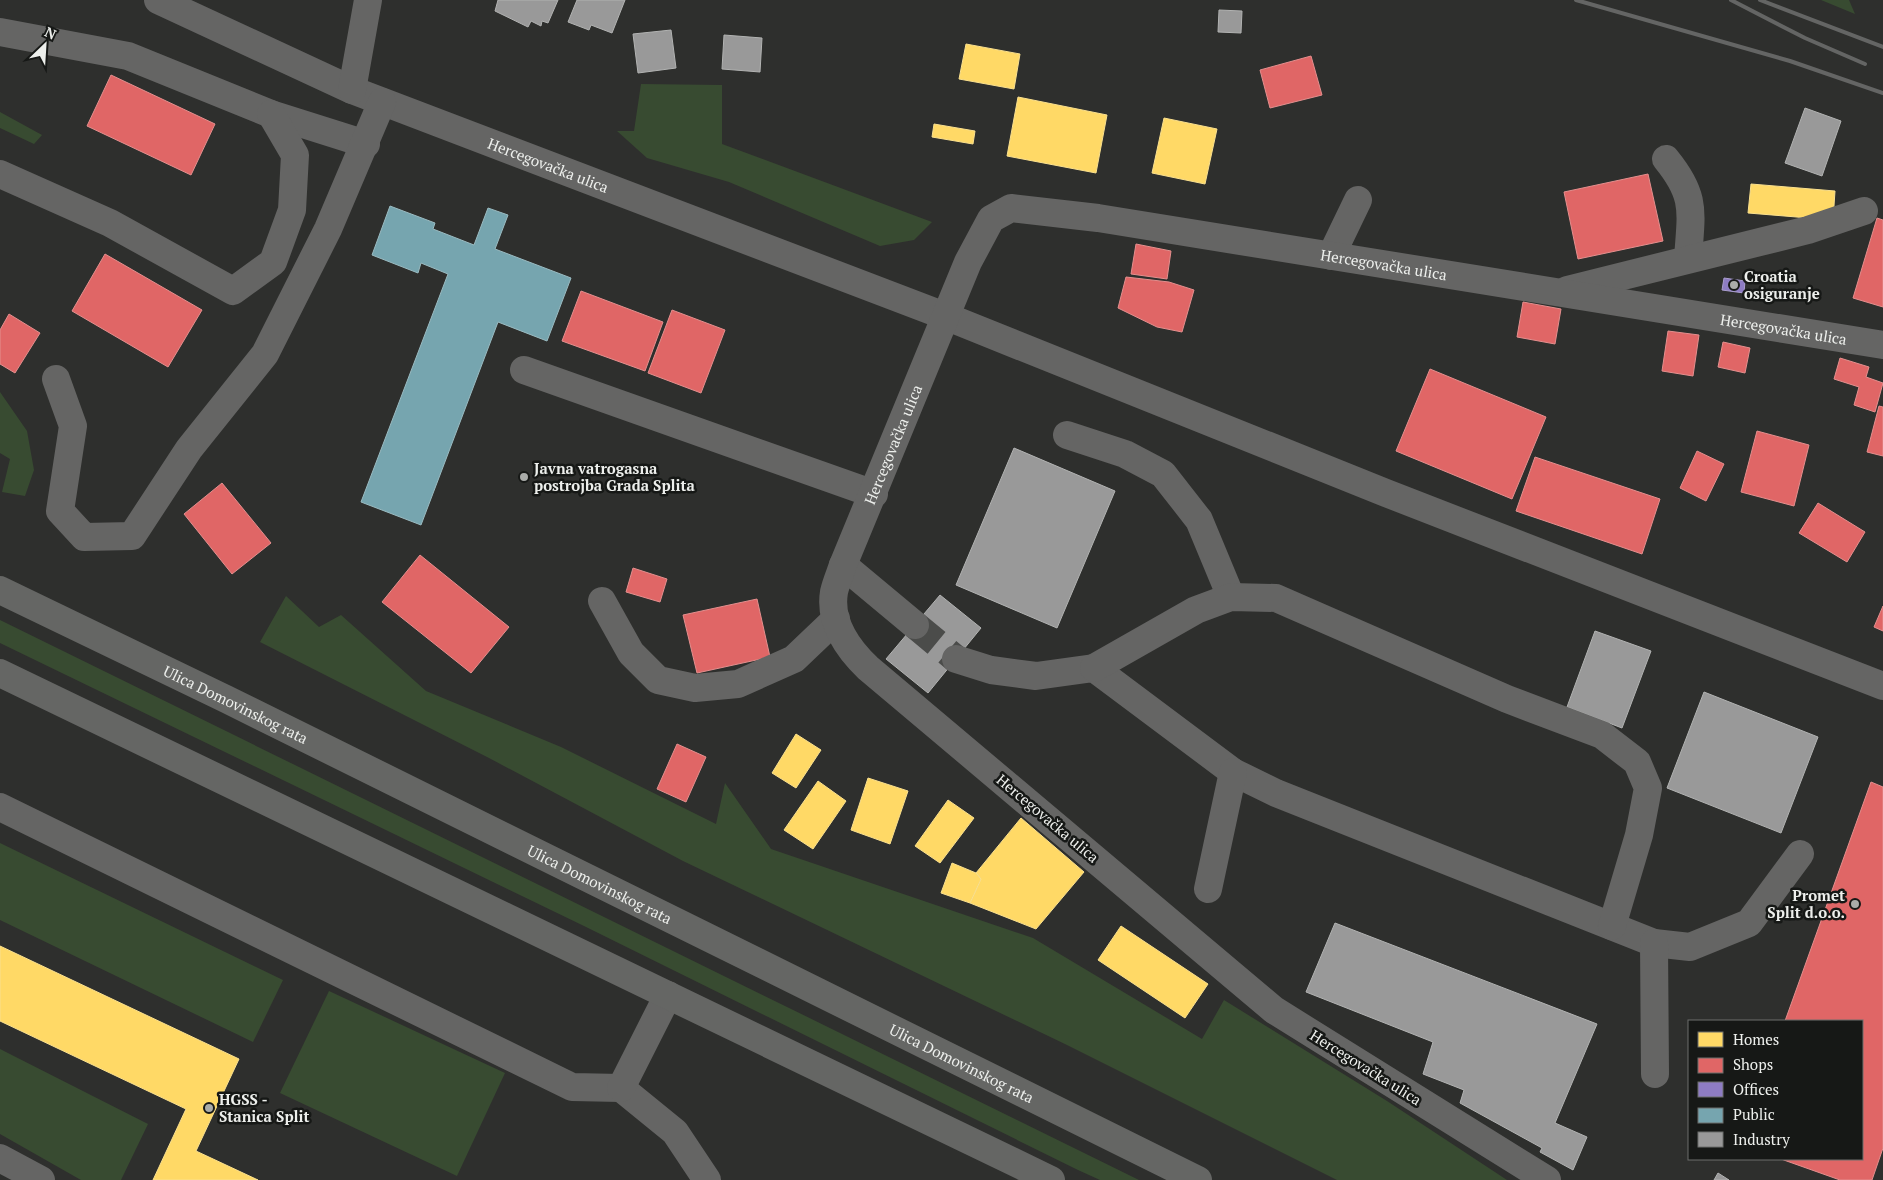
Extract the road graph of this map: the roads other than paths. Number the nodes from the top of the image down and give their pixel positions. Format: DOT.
graph roads {
  1 [pos="158,0"];
  2 [pos="368,0"];
  3 [pos="0,32"];
  4 [pos="352,90"];
  5 [pos="382,102"];
  6 [pos="271,114"];
  7 [pos="366,144"];
  8 [pos="1666,159"];
  9 [pos="0,174"];
  10 [pos="1358,200"];
  11 [pos="1864,211"];
  12 [pos="1331,256"];
  13 [pos="1688,258"];
  14 [pos="1556,292"];
  15 [pos="945,316"];
  16 [pos="1883,346"];
  17 [pos="524,370"];
  18 [pos="56,379"];
  19 [pos="1067,435"];
  20 [pos="874,494"];
  21 [pos="843,566"];
  22 [pos="0,590"];
  23 [pos="1231,597"];
  24 [pos="602,601"];
  25 [pos="836,619"];
  26 [pos="915,624"];
  27 [pos="956,659"];
  28 [pos="1094,668"];
  29 [pos="0,673"];
  30 [pos="1883,686"];
  31 [pos="1233,772"];
  32 [pos="0,807"];
  33 [pos="1800,854"];
  34 [pos="1208,889"];
  35 [pos="1612,926"];
  36 [pos="1654,943"];
  37 [pos="668,995"];
  38 [pos="1655,1074"];
  39 [pos="622,1088"];
  40 [pos="0,1158"];
  41 [pos="41,1180"];
  42 [pos="707,1180"];
  43 [pos="1051,1180"];
  44 [pos="1198,1180"];
  45 [pos="1547,1180"];
  1 -- 4 [label="street, Hercegovačka ulica"];
  2 -- 4 [label="street"];
  3 -- 6 [label="street"];
  4 -- 5 [label="street, Hercegovačka ulica"];
  5 -- 7 [label="street"];
  5 -- 15 [label="street, Hercegovačka ulica"];
  6 -- 7 [label="street"];
  6 -- 9 [label="street"];
  7 -- 18 [label="street"];
  8 -- 13 [label="street"];
  10 -- 12 [label="street"];
  11 -- 13 [label="street"];
  12 -- 14 [label="street, Hercegovačka ulica"];
  12 -- 15 [label="street, Hercegovačka ulica"];
  13 -- 14 [label="street"];
  14 -- 16 [label="street, Hercegovačka ulica"];
  15 -- 20 [label="street, Hercegovačka ulica"];
  15 -- 30 [label="street, Hercegovačka ulica"];
  17 -- 20 [label="street"];
  19 -- 23 [label="street"];
  20 -- 21 [label="street, Hercegovačka ulica"];
  21 -- 25 [label="street, Hercegovačka ulica"];
  21 -- 26 [label="street"];
  22 -- 44 [label="main road, Ulica Domovinskog rata"];
  23 -- 28 [label="street"];
  23 -- 35 [label="street"];
  24 -- 25 [label="street"];
  25 -- 45 [label="street, Hercegovačka ulica"];
  27 -- 28 [label="street"];
  28 -- 31 [label="street"];
  29 -- 37 [label="main road"];
  31 -- 34 [label="street"];
  31 -- 35 [label="street"];
  32 -- 39 [label="street"];
  33 -- 36 [label="street"];
  35 -- 36 [label="street"];
  36 -- 38 [label="street"];
  37 -- 39 [label="street"];
  37 -- 43 [label="main road"];
  39 -- 42 [label="street"];
  40 -- 41 [label="street"];
}
